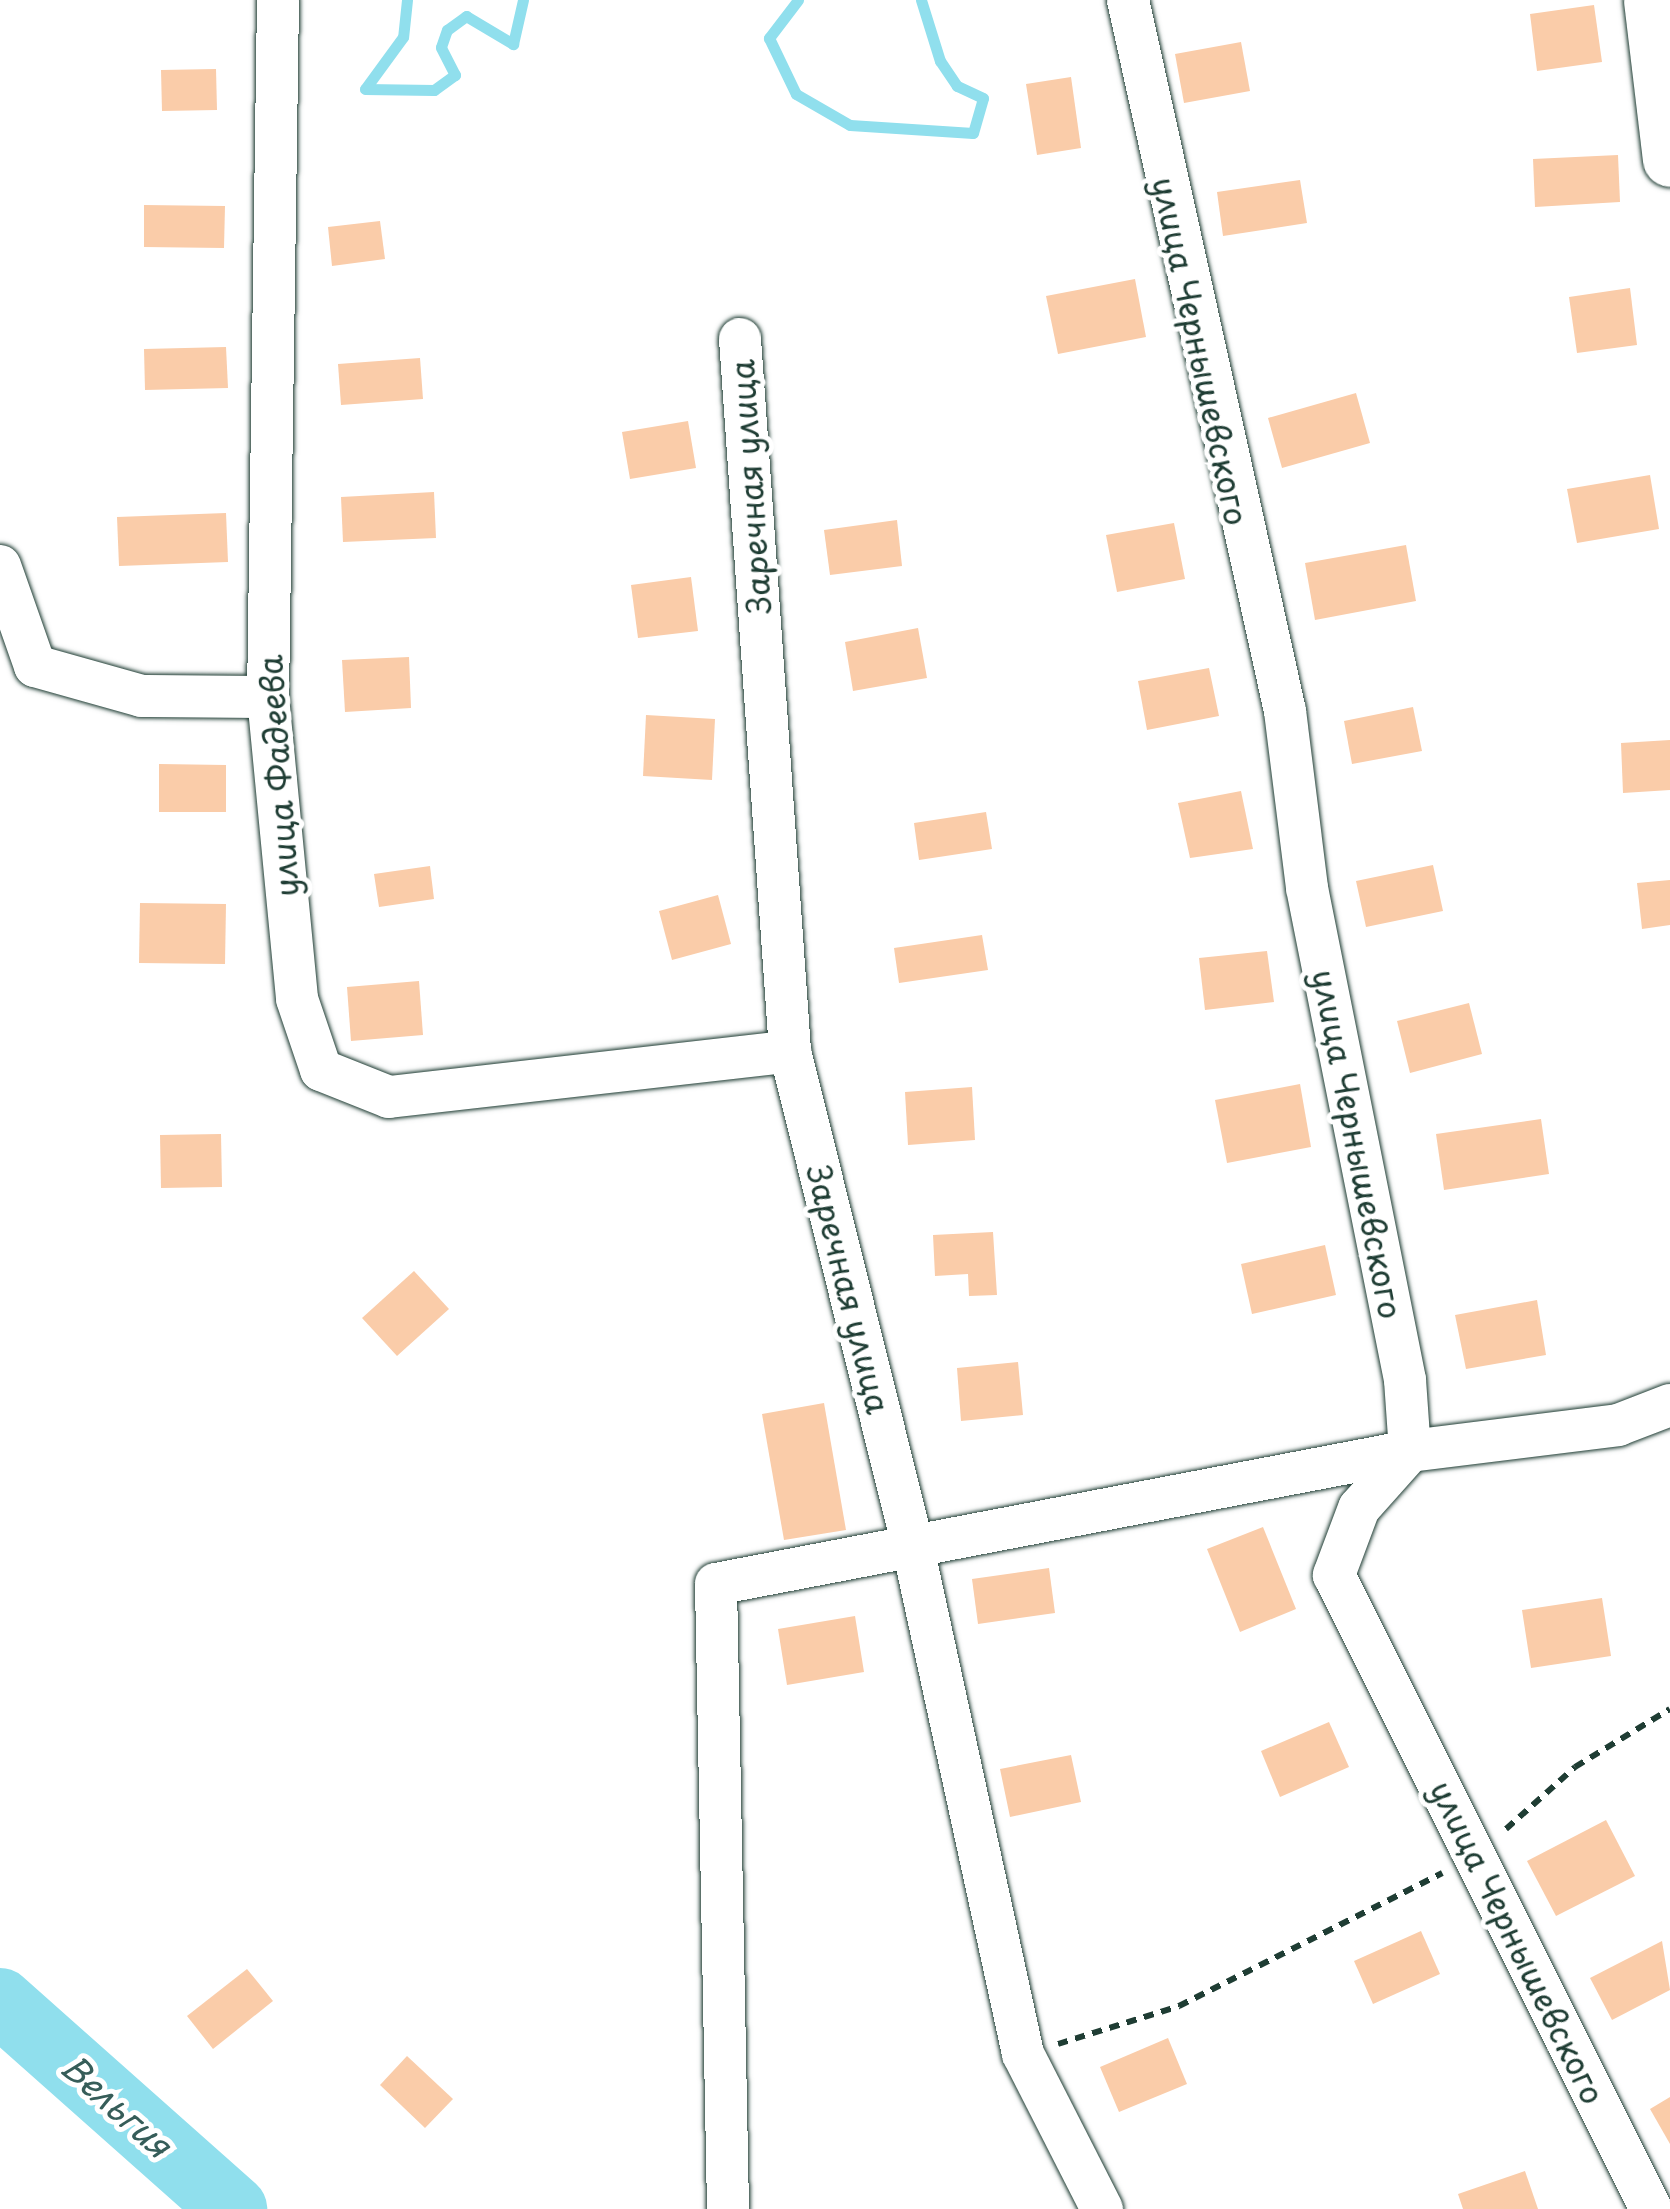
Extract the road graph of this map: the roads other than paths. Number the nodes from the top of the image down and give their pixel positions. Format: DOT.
graph roads {
  1 [pos="278,0"];
  2 [pos="1128,0"];
  3 [pos="1651,0"];
  4 [pos="1670,160"];
  5 [pos="740,339"];
  6 [pos="3,599"];
  7 [pos="268,697"];
  8 [pos="790,1050"];
  9 [pos="1670,1405"];
  10 [pos="1410,1451"];
  11 [pos="912,1543"];
  12 [pos="728,2209"];
  13 [pos="1102,2209"];
  14 [pos="1651,2209"];
  1 -- 7 [label="street, улица Фадеева"];
  2 -- 10 [label="street, улица Чернышевского"];
  3 -- 4 [label="street"];
  5 -- 8 [label="street, Заречная улица"];
  6 -- 7 [label="street"];
  7 -- 8 [label="street, улица Фадеева"];
  8 -- 11 [label="street, Заречная улица"];
  9 -- 10 [label="street"];
  10 -- 11 [label="street"];
  10 -- 14 [label="street, улица Чернышевского"];
  11 -- 12 [label="street"];
  11 -- 13 [label="street, Заречная улица"];
}
